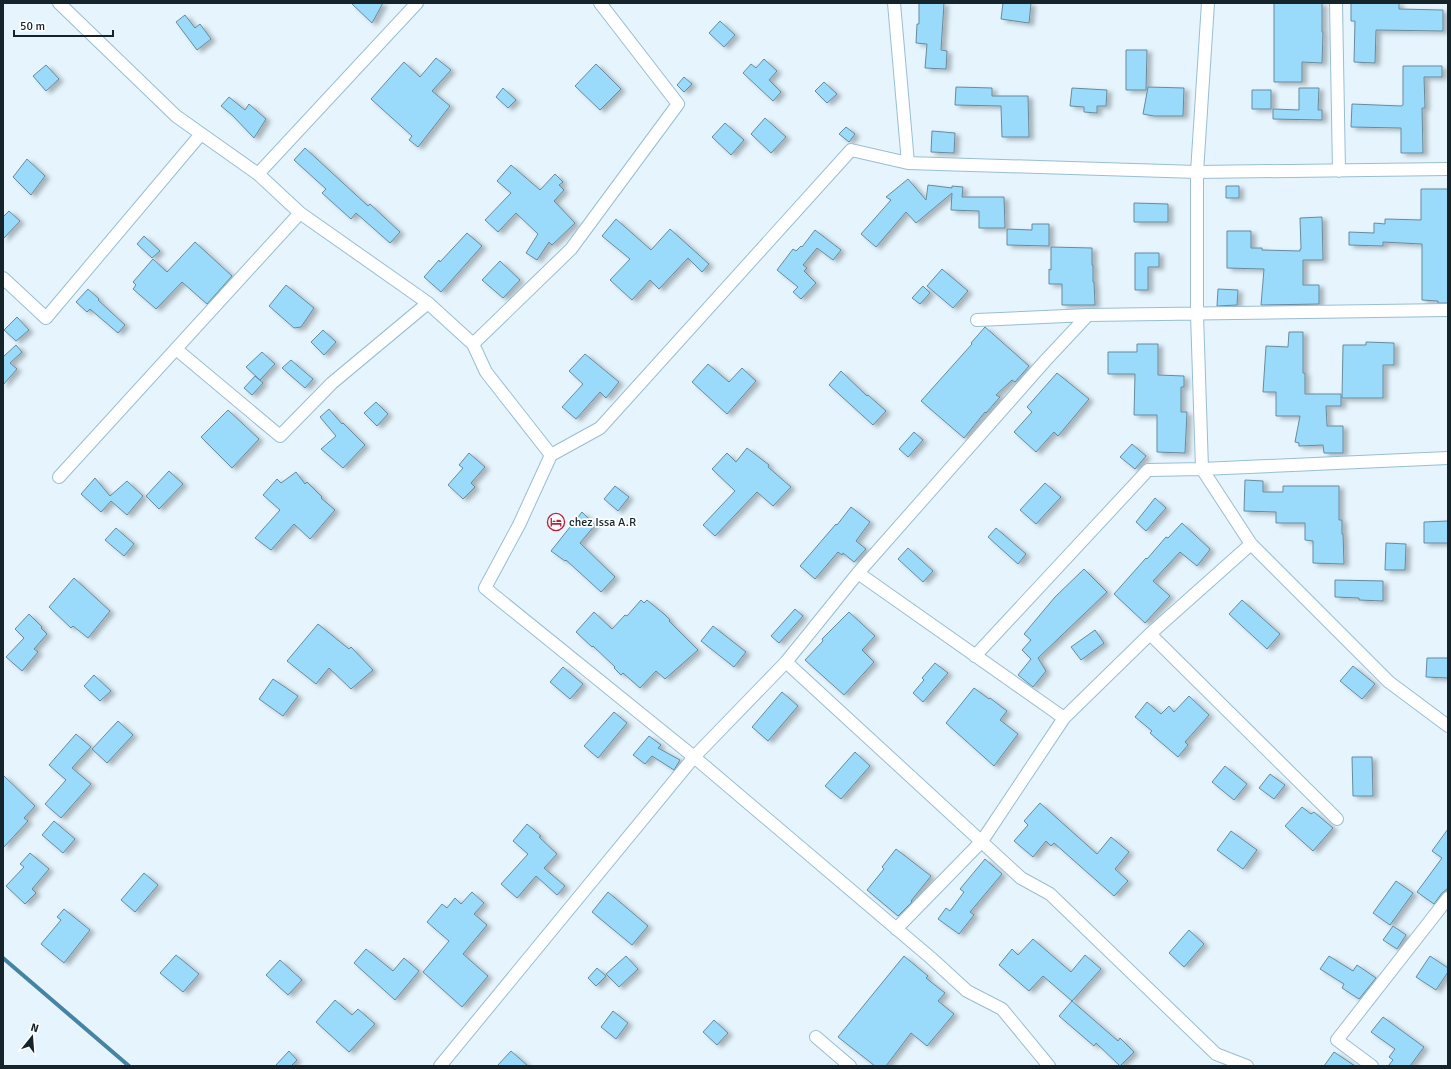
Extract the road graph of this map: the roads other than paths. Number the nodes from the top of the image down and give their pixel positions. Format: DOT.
graph roads {
  1 [pos="59,3"];
  2 [pos="417,3"];
  3 [pos="600,3"];
  4 [pos="894,3"];
  5 [pos="1208,3"];
  6 [pos="1336,3"];
  7 [pos="201,134"];
  8 [pos="908,163"];
  9 [pos="1448,169"];
  10 [pos="1339,170"];
  11 [pos="1197,172"];
  12 [pos="258,174"];
  13 [pos="300,213"];
  14 [pos="3,278"];
  15 [pos="428,303"];
  16 [pos="1448,310"];
  17 [pos="1197,314"];
  18 [pos="1088,315"];
  19 [pos="977,320"];
  20 [pos="473,344"];
  21 [pos="176,348"];
  22 [pos="551,455"];
  23 [pos="1448,458"];
  24 [pos="1202,469"];
  25 [pos="58,477"];
  26 [pos="1251,544"];
  27 [pos="858,573"];
  28 [pos="1150,634"];
  29 [pos="975,656"];
  30 [pos="786,662"];
  31 [pos="1064,718"];
  32 [pos="1448,726"];
  33 [pos="694,757"];
  34 [pos="1337,819"];
  35 [pos="982,842"];
  36 [pos="1448,898"];
  37 [pos="896,929"];
  38 [pos="816,1037"];
  39 [pos="440,1066"];
  40 [pos="850,1066"];
  41 [pos="1049,1066"];
  42 [pos="1247,1066"];
  43 [pos="1372,1066"];
  1 -- 7 [label="street"];
  2 -- 12 [label="street"];
  3 -- 20 [label="street"];
  4 -- 8 [label="street"];
  5 -- 11 [label="street"];
  6 -- 10 [label="street"];
  7 -- 12 [label="street"];
  7 -- 14 [label="street"];
  8 -- 11 [label="street"];
  8 -- 22 [label="street"];
  9 -- 10 [label="street"];
  10 -- 11 [label="street"];
  11 -- 17 [label="street"];
  12 -- 13 [label="street"];
  13 -- 15 [label="street"];
  13 -- 21 [label="street"];
  15 -- 20 [label="street"];
  15 -- 21 [label="street"];
  16 -- 17 [label="street"];
  17 -- 18 [label="street"];
  17 -- 24 [label="street"];
  18 -- 19 [label="street"];
  18 -- 27 [label="street"];
  20 -- 22 [label="street"];
  21 -- 25 [label="street"];
  22 -- 33 [label="street"];
  23 -- 24 [label="street"];
  24 -- 26 [label="street"];
  24 -- 29 [label="street"];
  26 -- 28 [label="street"];
  26 -- 32 [label="street"];
  27 -- 29 [label="street"];
  27 -- 30 [label="street"];
  28 -- 31 [label="street"];
  28 -- 34 [label="street"];
  29 -- 31 [label="street"];
  30 -- 33 [label="street"];
  30 -- 35 [label="street"];
  31 -- 35 [label="street"];
  33 -- 37 [label="street"];
  33 -- 39 [label="street"];
  35 -- 37 [label="street"];
  35 -- 42 [label="street"];
  36 -- 43 [label="street"];
  37 -- 41 [label="street"];
  38 -- 40 [label="street"];
}
